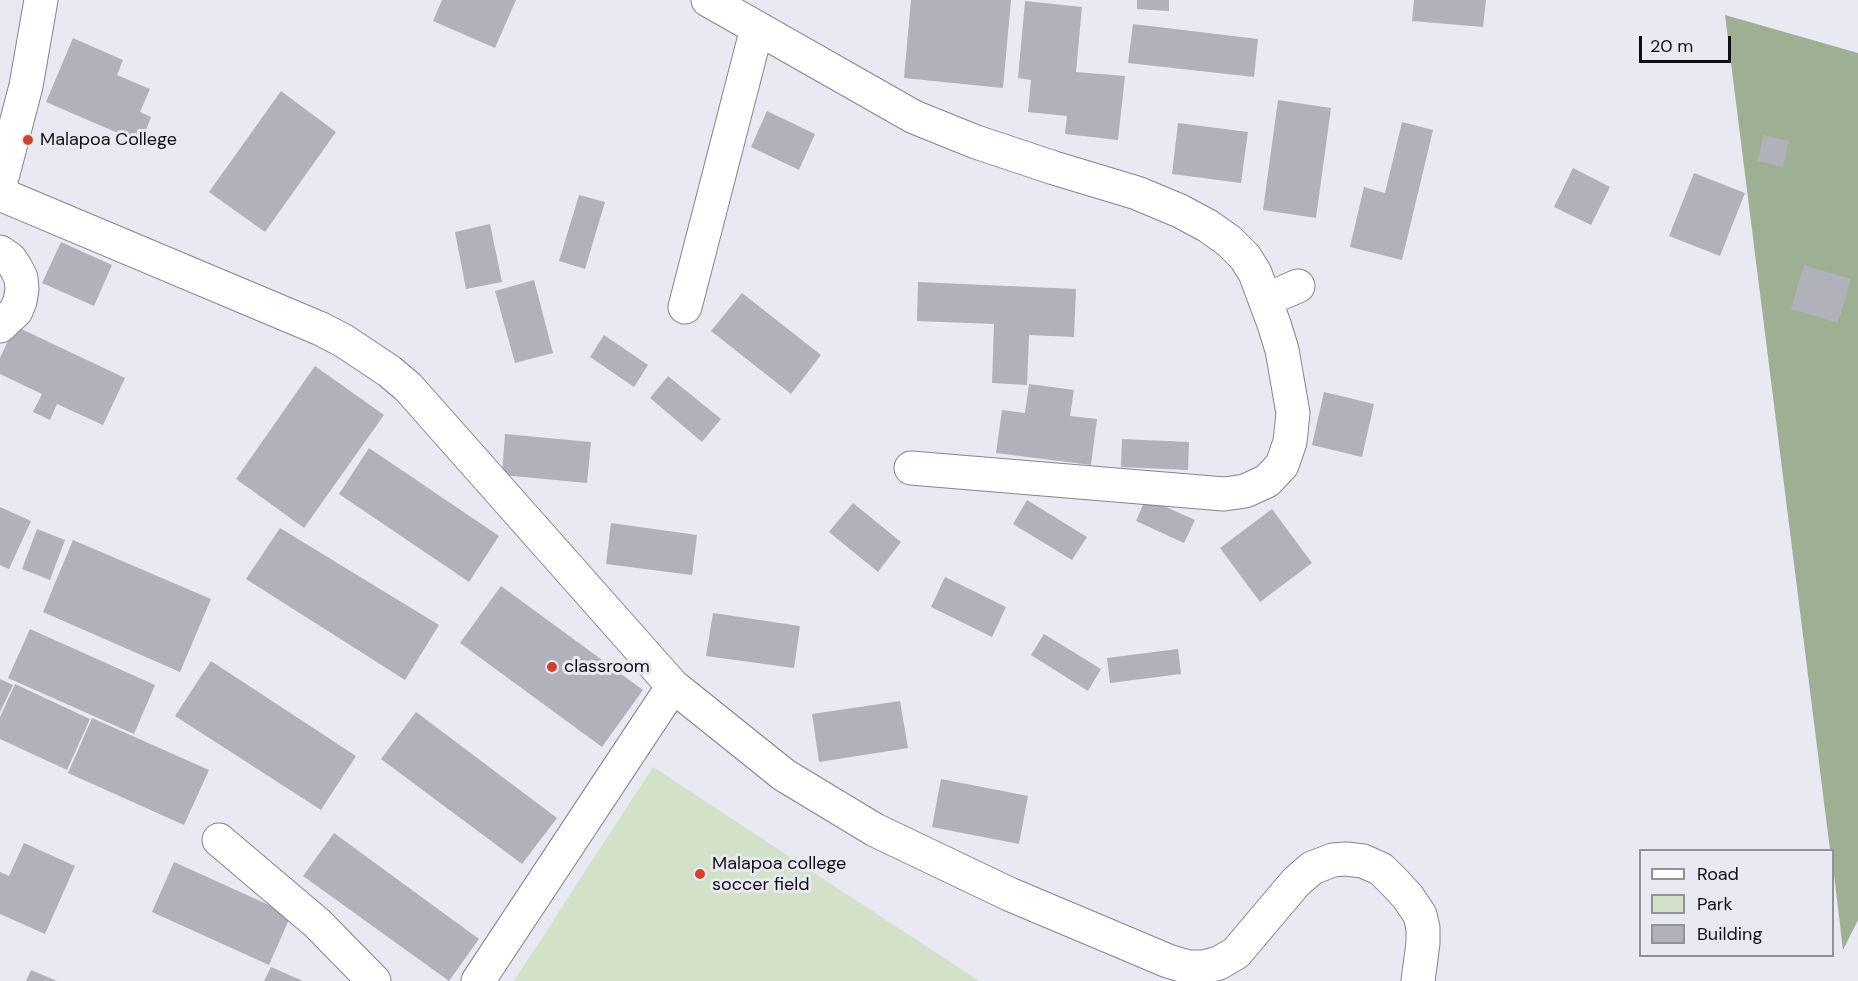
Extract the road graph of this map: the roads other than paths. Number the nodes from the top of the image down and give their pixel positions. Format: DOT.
graph roads {
  1 [pos="41,0"];
  2 [pos="708,0"];
  3 [pos="757,28"];
  4 [pos="0,185"];
  5 [pos="0,194"];
  6 [pos="0,252"];
  7 [pos="1298,286"];
  8 [pos="1265,300"];
  9 [pos="685,307"];
  10 [pos="0,326"];
  11 [pos="911,468"];
  12 [pos="673,686"];
  13 [pos="219,840"];
  14 [pos="374,981"];
  15 [pos="478,981"];
  16 [pos="1418,981"];
  1 -- 4 [label="street"];
  2 -- 3 [label="street"];
  3 -- 8 [label="street"];
  3 -- 9 [label="street"];
  5 -- 12 [label="street"];
  6 -- 10 [label="street"];
  7 -- 8 [label="street"];
  8 -- 11 [label="street"];
  12 -- 15 [label="street"];
  12 -- 16 [label="street"];
  13 -- 14 [label="street"];
}
